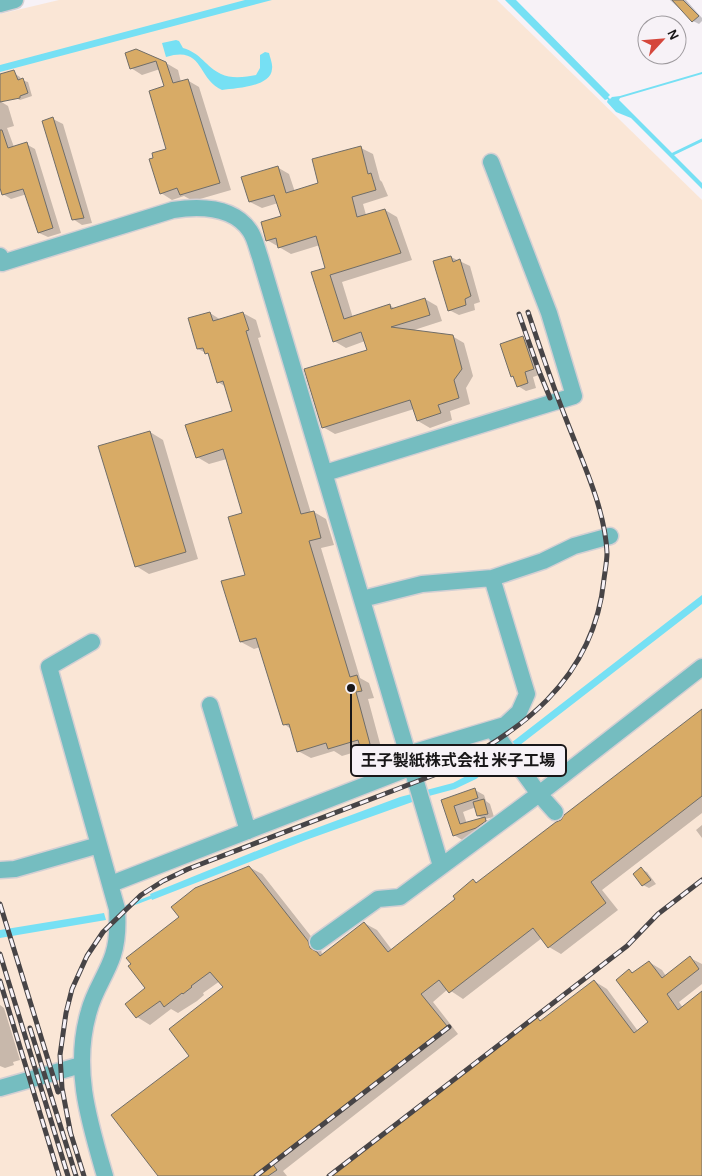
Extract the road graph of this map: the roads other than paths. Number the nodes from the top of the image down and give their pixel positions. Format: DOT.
graph roads {
  1 [pos="15,0"];
  2 [pos="0,4"];
  3 [pos="491,162"];
  4 [pos="0,256"];
  5 [pos="325,473"];
  6 [pos="610,536"];
  7 [pos="492,578"];
  8 [pos="362,599"];
  9 [pos="92,642"];
  10 [pos="702,667"];
  11 [pos="210,706"];
  12 [pos="492,729"];
  13 [pos="410,761"];
  14 [pos="539,794"];
  15 [pos="555,812"];
  16 [pos="248,831"];
  17 [pos="99,845"];
  18 [pos="442,866"];
  19 [pos="0,870"];
  20 [pos="111,884"];
  21 [pos="318,942"];
  22 [pos="81,1065"];
  23 [pos="0,1088"];
  24 [pos="105,1176"];
  1 -- 2 [label="street"];
  3 -- 5 [label="street"];
  4 -- 5 [label="street"];
  5 -- 8 [label="street"];
  6 -- 7 [label="street"];
  7 -- 8 [label="street"];
  7 -- 12 [label="street"];
  8 -- 13 [label="street"];
  9 -- 17 [label="street"];
  10 -- 14 [label="street"];
  11 -- 16 [label="street"];
  12 -- 13 [label="street"];
  12 -- 14 [label="street"];
  13 -- 16 [label="street"];
  13 -- 18 [label="street"];
  14 -- 15 [label="street"];
  14 -- 18 [label="street"];
  16 -- 20 [label="street"];
  17 -- 19 [label="street"];
  17 -- 20 [label="street"];
  18 -- 21 [label="street"];
  20 -- 22 [label="street"];
  22 -- 23 [label="street"];
  22 -- 24 [label="street"];
}
